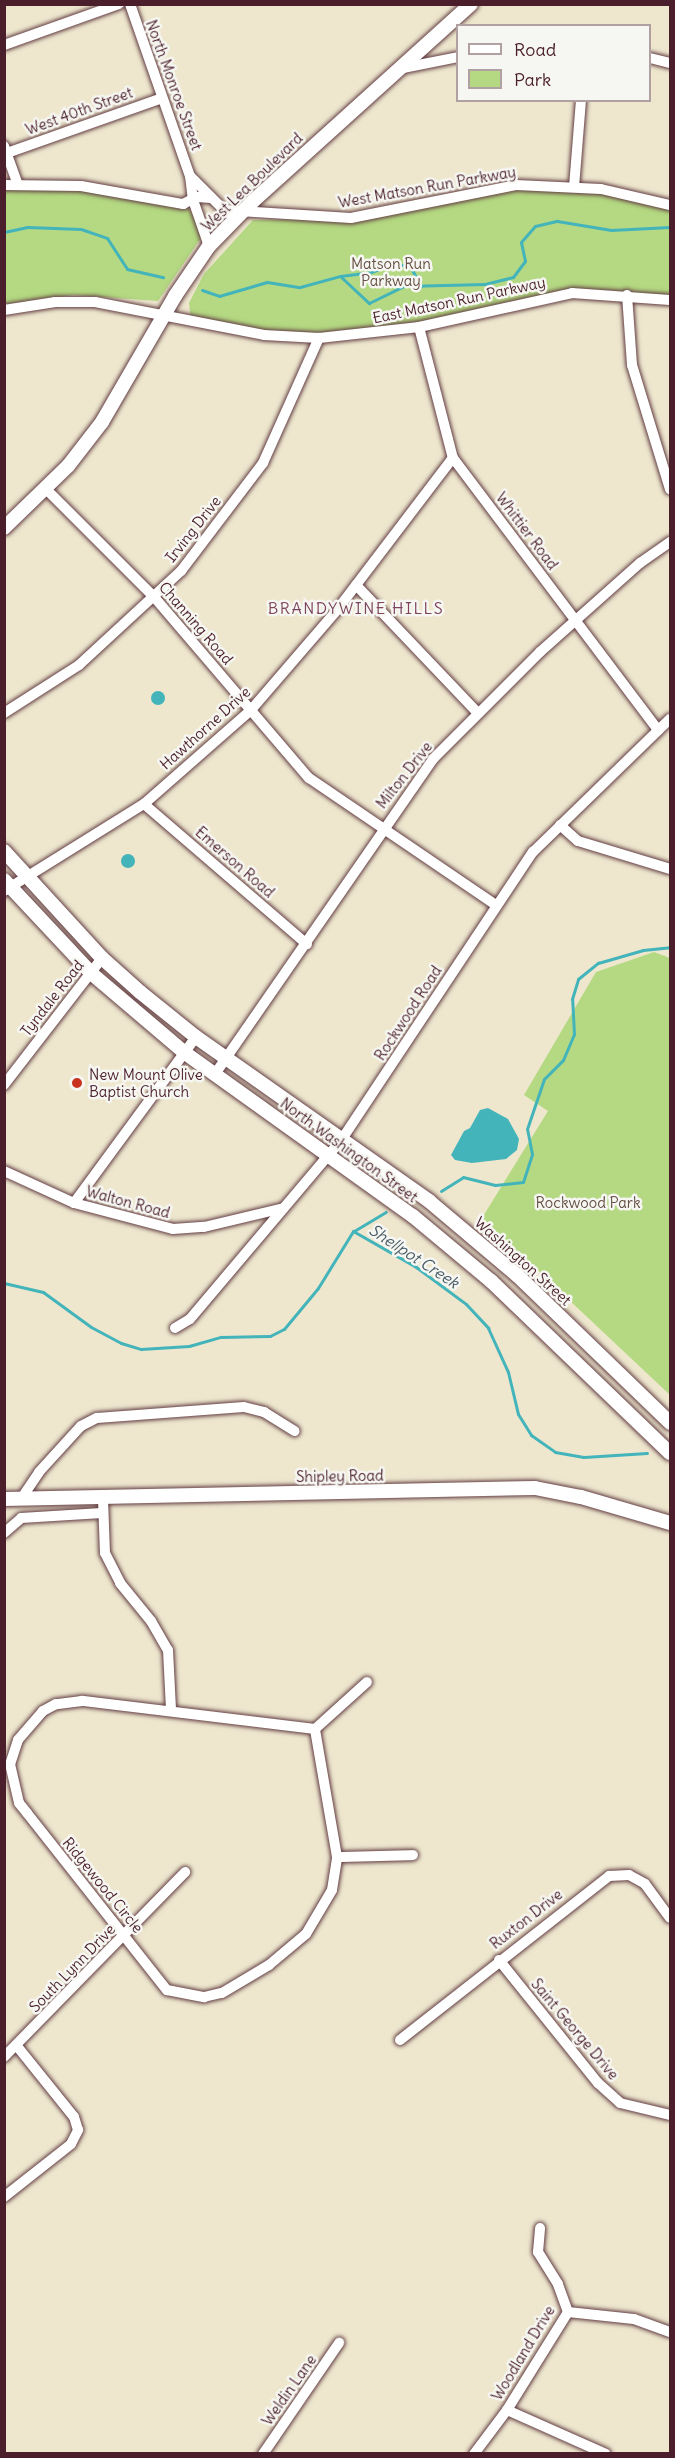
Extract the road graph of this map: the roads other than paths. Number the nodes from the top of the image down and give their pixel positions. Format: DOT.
graph roads {
  1 [pos="118,4"];
  2 [pos="130,4"];
  3 [pos="471,4"];
  4 [pos="4,45"];
  5 [pos="456,57"];
  6 [pos="651,58"];
  7 [pos="670,63"];
  8 [pos="398,69"];
  9 [pos="162,98"];
  10 [pos="581,102"];
  11 [pos="6,149"];
  12 [pos="190,176"];
  13 [pos="18,184"];
  14 [pos="4,185"];
  15 [pos="574,187"];
  16 [pos="211,198"];
  17 [pos="193,200"];
  18 [pos="670,205"];
  19 [pos="233,214"];
  20 [pos="209,246"];
  21 [pos="627,295"];
  22 [pos="670,300"];
  23 [pos="4,310"];
  24 [pos="164,315"];
  25 [pos="419,327"];
  26 [pos="319,338"];
  27 [pos="453,458"];
  28 [pos="46,489"];
  29 [pos="670,489"];
  30 [pos="4,528"];
  31 [pos="670,542"];
  32 [pos="356,585"];
  33 [pos="155,598"];
  34 [pos="576,622"];
  35 [pos="251,710"];
  36 [pos="4,713"];
  37 [pos="478,713"];
  38 [pos="670,719"];
  39 [pos="658,730"];
  40 [pos="144,804"];
  41 [pos="560,825"];
  42 [pos="382,829"];
  43 [pos="4,851"];
  44 [pos="670,869"];
  45 [pos="27,877"];
  46 [pos="7,887"];
  47 [pos="496,905"];
  48 [pos="307,944"];
  49 [pos="102,958"];
  50 [pos="91,973"];
  51 [pos="196,1037"];
  52 [pos="185,1053"];
  53 [pos="226,1058"];
  54 [pos="215,1074"];
  55 [pos="4,1085"];
  56 [pos="342,1139"];
  57 [pos="328,1154"];
  58 [pos="4,1171"];
  59 [pos="75,1203"];
  60 [pos="284,1208"];
  61 [pos="175,1328"];
  62 [pos="670,1423"];
  63 [pos="294,1431"];
  64 [pos="670,1452"];
  65 [pos="4,1499"];
  66 [pos="21,1499"];
  67 [pos="102,1506"];
  68 [pos="670,1523"];
  69 [pos="4,1533"];
  70 [pos="367,1682"];
  71 [pos="171,1710"];
  72 [pos="315,1729"];
  73 [pos="413,1855"];
  74 [pos="337,1857"];
  75 [pos="185,1872"];
  76 [pos="670,1918"];
  77 [pos="125,1935"];
  78 [pos="499,1960"];
  79 [pos="400,2040"];
  80 [pos="17,2046"];
  81 [pos="4,2057"];
  82 [pos="670,2115"];
  83 [pos="4,2197"];
  84 [pos="540,2228"];
  85 [pos="568,2312"];
  86 [pos="670,2332"];
  87 [pos="339,2343"];
  88 [pos="507,2410"];
  89 [pos="263,2454"];
  90 [pos="474,2454"];
  91 [pos="606,2454"];
  1 -- 4 [label="street"];
  2 -- 9 [label="street, North Monroe Street"];
  3 -- 8 [label="main road, West Lea Boulevard"];
  5 -- 8 [label="street"];
  6 -- 7 [label="street"];
  8 -- 19 [label="main road, West Lea Boulevard"];
  9 -- 11 [label="street, West 40th Street"];
  9 -- 12 [label="street, North Monroe Street"];
  10 -- 15 [label="street"];
  11 -- 13 [label="street"];
  12 -- 16 [label="street"];
  12 -- 17 [label="street"];
  13 -- 14 [label="street"];
  13 -- 17 [label="street"];
  15 -- 18 [label="street, West Matson Run Parkway"];
  15 -- 19 [label="street, West Matson Run Parkway"];
  16 -- 17 [label="street"];
  16 -- 19 [label="street"];
  17 -- 20 [label="street"];
  19 -- 20 [label="main road, West Lea Boulevard"];
  20 -- 24 [label="main road, West Lea Boulevard"];
  21 -- 22 [label="street, East Matson Run Parkway"];
  21 -- 25 [label="street, East Matson Run Parkway"];
  21 -- 29 [label="street"];
  23 -- 24 [label="street, East Matson Run Parkway"];
  24 -- 26 [label="street, East Matson Run Parkway"];
  24 -- 28 [label="main road, West Lea Boulevard"];
  25 -- 26 [label="street, East Matson Run Parkway"];
  25 -- 27 [label="street, Whittier Road"];
  26 -- 33 [label="street, Irving Drive"];
  27 -- 32 [label="street, Hawthorne Drive"];
  27 -- 34 [label="street, Whittier Road"];
  28 -- 30 [label="main road, West Lea Boulevard"];
  28 -- 33 [label="street, Channing Road"];
  31 -- 34 [label="street, Milton Drive"];
  32 -- 35 [label="street, Hawthorne Drive"];
  32 -- 37 [label="street"];
  33 -- 35 [label="street, Channing Road"];
  33 -- 36 [label="street, Irving Drive"];
  34 -- 37 [label="street, Milton Drive"];
  34 -- 39 [label="street, Whittier Road"];
  35 -- 40 [label="street, Hawthorne Drive"];
  35 -- 42 [label="street, Channing Road"];
  37 -- 42 [label="street, Milton Drive"];
  38 -- 39 [label="street, Rockwood Road"];
  39 -- 41 [label="street, Rockwood Road"];
  40 -- 45 [label="street, Hawthorne Drive"];
  40 -- 48 [label="street, Emerson Road"];
  41 -- 44 [label="street"];
  41 -- 47 [label="street, Rockwood Road"];
  42 -- 47 [label="street, Channing Road"];
  42 -- 48 [label="street, Milton Drive"];
  43 -- 45 [label="main road, North Washington Street"];
  45 -- 46 [label="street, Hawthorne Drive"];
  45 -- 49 [label="main road, North Washington Street"];
  46 -- 50 [label="main road, North Washington Street"];
  47 -- 56 [label="street, Rockwood Road"];
  48 -- 53 [label="street, Milton Drive"];
  49 -- 50 [label="street, Tyndale Road"];
  49 -- 51 [label="main road, North Washington Street"];
  50 -- 52 [label="main road, North Washington Street"];
  50 -- 55 [label="street, Tyndale Road"];
  51 -- 52 [label="street"];
  51 -- 53 [label="main road, North Washington Street"];
  52 -- 54 [label="main road, North Washington Street"];
  52 -- 59 [label="street"];
  53 -- 54 [label="street, Milton Drive"];
  53 -- 56 [label="main road, North Washington Street"];
  54 -- 57 [label="main road, North Washington Street"];
  56 -- 57 [label="street, Rockwood Road"];
  56 -- 62 [label="main road, Washington Street"];
  57 -- 60 [label="street, Rockwood Road"];
  57 -- 64 [label="main road, North Washington Street"];
  58 -- 59 [label="street, Walton Road"];
  59 -- 60 [label="street, Walton Road"];
  60 -- 61 [label="street, Rockwood Road"];
  63 -- 66 [label="street"];
  65 -- 66 [label="main road, Shipley Road"];
  66 -- 67 [label="main road, Shipley Road"];
  67 -- 68 [label="main road, Shipley Road"];
  67 -- 69 [label="street"];
  67 -- 71 [label="street"];
  70 -- 72 [label="street"];
  71 -- 72 [label="street, Ridgewood Circle"];
  71 -- 77 [label="street, Ridgewood Circle"];
  72 -- 74 [label="street, Ridgewood Circle"];
  73 -- 74 [label="street"];
  74 -- 77 [label="street, Ridgewood Circle"];
  75 -- 77 [label="street, South Lynn Drive"];
  76 -- 78 [label="street, Ruxton Drive"];
  77 -- 80 [label="street, South Lynn Drive"];
  78 -- 79 [label="street, Ruxton Drive"];
  78 -- 82 [label="street, Saint George Drive"];
  80 -- 81 [label="street, South Lynn Drive"];
  80 -- 83 [label="street"];
  84 -- 85 [label="street, Woodland Drive"];
  85 -- 86 [label="street"];
  85 -- 88 [label="street, Woodland Drive"];
  87 -- 89 [label="street, Weldin Lane"];
  88 -- 90 [label="street, Woodland Drive"];
  88 -- 91 [label="street"];
}
